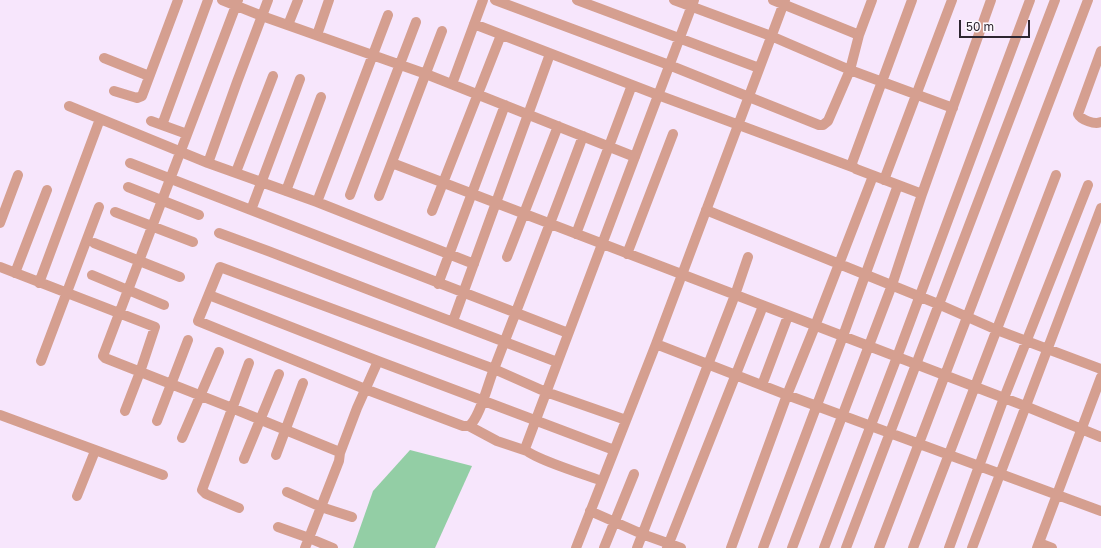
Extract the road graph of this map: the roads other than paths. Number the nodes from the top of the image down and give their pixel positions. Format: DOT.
graph roads {
  1 [pos="178,0"];
  2 [pos="208,0"];
  3 [pos="222,0"];
  4 [pos="268,0"];
  5 [pos="298,0"];
  6 [pos="329,0"];
  7 [pos="483,0"];
  8 [pos="495,0"];
  9 [pos="577,0"];
  10 [pos="674,0"];
  11 [pos="773,0"];
  12 [pos="912,0"];
  13 [pos="952,0"];
  14 [pos="991,0"];
  15 [pos="1030,0"];
  16 [pos="1055,0"];
  17 [pos="1088,0"];
  18 [pos="868,1"];
  19 [pos="784,2"];
  20 [pos="237,3"];
  21 [pos="693,3"];
  22 [pos="388,15"];
  23 [pos="262,16"];
  24 [pos="416,22"];
  25 [pos="474,24"];
  26 [pos="288,25"];
  27 [pos="442,31"];
  28 [pos="317,35"];
  29 [pos="501,35"];
  30 [pos="859,35"];
  31 [pos="771,36"];
  32 [pos="679,38"];
  33 [pos="1101,51"];
  34 [pos="550,54"];
  35 [pos="373,55"];
  36 [pos="104,58"];
  37 [pos="400,64"];
  38 [pos="669,66"];
  39 [pos="759,68"];
  40 [pos="850,70"];
  41 [pos="426,74"];
  42 [pos="149,76"];
  43 [pos="273,76"];
  44 [pos="300,79"];
  45 [pos="882,81"];
  46 [pos="452,84"];
  47 [pos="632,85"];
  48 [pos="114,91"];
  49 [pos="477,94"];
  50 [pos="917,94"];
  51 [pos="658,95"];
  52 [pos="321,97"];
  53 [pos="748,97"];
  54 [pos="69,106"];
  55 [pos="505,106"];
  56 [pos="953,108"];
  57 [pos="529,115"];
  58 [pos="100,119"];
  59 [pos="151,121"];
  60 [pos="1101,122"];
  61 [pos="162,125"];
  62 [pos="738,125"];
  63 [pos="558,126"];
  64 [pos="187,134"];
  65 [pos="673,134"];
  66 [pos="583,136"];
  67 [pos="609,147"];
  68 [pos="180,152"];
  69 [pos="634,157"];
  70 [pos="130,163"];
  71 [pos="208,163"];
  72 [pos="392,163"];
  73 [pos="855,168"];
  74 [pos="236,172"];
  75 [pos="18,175"];
  76 [pos="1056,175"];
  77 [pos="873,176"];
  78 [pos="170,179"];
  79 [pos="884,180"];
  80 [pos="262,182"];
  81 [pos="444,183"];
  82 [pos="898,185"];
  83 [pos="1088,185"];
  84 [pos="128,187"];
  85 [pos="47,190"];
  86 [pos="286,190"];
  87 [pos="472,194"];
  88 [pos="922,194"];
  89 [pos="350,195"];
  90 [pos="379,196"];
  91 [pos="162,201"];
  92 [pos="318,202"];
  93 [pos="496,204"];
  94 [pos="99,207"];
  95 [pos="1101,208"];
  96 [pos="251,210"];
  97 [pos="706,210"];
  98 [pos="432,211"];
  99 [pos="115,212"];
  100 [pos="523,214"];
  101 [pos="199,215"];
  102 [pos="0,223"];
  103 [pos="550,224"];
  104 [pos="152,226"];
  105 [pos="219,233"];
  106 [pos="576,234"];
  107 [pos="193,242"];
  108 [pos="94,243"];
  109 [pos="602,244"];
  110 [pos="450,254"];
  111 [pos="627,254"];
  112 [pos="507,257"];
  113 [pos="748,257"];
  114 [pos="139,261"];
  115 [pos="474,264"];
  116 [pos="839,265"];
  117 [pos="0,268"];
  118 [pos="14,273"];
  119 [pos="92,275"];
  120 [pos="683,275"];
  121 [pos="865,275"];
  122 [pos="180,277"];
  123 [pos="39,282"];
  124 [pos="438,284"];
  125 [pos="892,285"];
  126 [pos="128,290"];
  127 [pos="66,293"];
  128 [pos="463,293"];
  129 [pos="209,295"];
  130 [pos="735,295"];
  131 [pos="919,296"];
  132 [pos="938,304"];
  133 [pos="164,305"];
  134 [pos="763,306"];
  135 [pos="516,313"];
  136 [pos="118,314"];
  137 [pos="788,316"];
  138 [pos="967,318"];
  139 [pos="453,321"];
  140 [pos="815,326"];
  141 [pos="997,330"];
  142 [pos="568,333"];
  143 [pos="842,336"];
  144 [pos="188,340"];
  145 [pos="505,341"];
  146 [pos="1027,341"];
  147 [pos="656,344"];
  148 [pos="869,346"];
  149 [pos="1046,350"];
  150 [pos="219,352"];
  151 [pos="897,357"];
  152 [pos="40,361"];
  153 [pos="378,361"];
  154 [pos="557,362"];
  155 [pos="249,363"];
  156 [pos="708,364"];
  157 [pos="915,364"];
  158 [pos="494,369"];
  159 [pos="1101,369"];
  160 [pos="140,372"];
  161 [pos="279,374"];
  162 [pos="736,375"];
  163 [pos="945,376"];
  164 [pos="1101,377"];
  165 [pos="303,383"];
  166 [pos="171,385"];
  167 [pos="762,385"];
  168 [pos="975,387"];
  169 [pos="365,390"];
  170 [pos="546,392"];
  171 [pos="787,395"];
  172 [pos="200,396"];
  173 [pos="1004,398"];
  174 [pos="483,400"];
  175 [pos="816,405"];
  176 [pos="1025,406"];
  177 [pos="232,408"];
  178 [pos="125,411"];
  179 [pos="0,415"];
  180 [pos="843,415"];
  181 [pos="260,419"];
  182 [pos="535,420"];
  183 [pos="626,420"];
  184 [pos="157,421"];
  185 [pos="871,425"];
  186 [pos="469,426"];
  187 [pos="1082,429"];
  188 [pos="286,430"];
  189 [pos="890,432"];
  190 [pos="1101,437"];
  191 [pos="182,438"];
  192 [pos="919,443"];
  193 [pos="614,450"];
  194 [pos="95,451"];
  195 [pos="527,452"];
  196 [pos="340,453"];
  197 [pos="949,454"];
  198 [pos="276,455"];
  199 [pos="244,459"];
  200 [pos="979,466"];
  201 [pos="1000,473"];
  202 [pos="634,474"];
  203 [pos="163,475"];
  204 [pos="602,481"];
  205 [pos="287,492"];
  206 [pos="1057,494"];
  207 [pos="78,496"];
  208 [pos="321,507"];
  209 [pos="239,508"];
  210 [pos="590,511"];
  211 [pos="1101,511"];
  212 [pos="352,517"];
  213 [pos="614,522"];
  214 [pos="278,527"];
  215 [pos="642,534"];
  216 [pos="309,538"];
  217 [pos="668,546"];
  218 [pos="1038,546"];
  219 [pos="305,548"];
  220 [pos="333,548"];
  221 [pos="576,548"];
  222 [pos="604,548"];
  223 [pos="637,548"];
  224 [pos="681,548"];
  225 [pos="731,548"];
  226 [pos="762,548"];
  227 [pos="792,548"];
  228 [pos="824,548"];
  229 [pos="846,548"];
  230 [pos="879,548"];
  231 [pos="914,548"];
  232 [pos="948,548"];
  233 [pos="972,548"];
  234 [pos="1052,548"];
  1 -- 42 [label="street"];
  2 -- 61 [label="street"];
  3 -- 20 [label="street"];
  4 -- 23 [label="street"];
  5 -- 26 [label="street"];
  6 -- 28 [label="street"];
  7 -- 25 [label="street"];
  8 -- 38 [label="street"];
  9 -- 32 [label="street"];
  10 -- 21 [label="street"];
  11 -- 19 [label="street"];
  12 -- 45 [label="street"];
  13 -- 50 [label="street"];
  14 -- 56 [label="street"];
  15 -- 131 [label="street"];
  16 -- 132 [label="street"];
  17 -- 138 [label="street"];
  18 -- 30 [label="street"];
  19 -- 30 [label="street"];
  19 -- 31 [label="street"];
  20 -- 23 [label="street"];
  20 -- 64 [label="street"];
  21 -- 31 [label="street"];
  21 -- 32 [label="street"];
  22 -- 35 [label="street"];
  23 -- 26 [label="street"];
  23 -- 71 [label="street"];
  24 -- 37 [label="street"];
  25 -- 29 [label="street"];
  25 -- 46 [label="street"];
  26 -- 28 [label="street"];
  27 -- 41 [label="street"];
  28 -- 35 [label="street"];
  29 -- 34 [label="street"];
  29 -- 49 [label="street"];
  30 -- 40 [label="street"];
  31 -- 39 [label="street"];
  31 -- 40 [label="street"];
  32 -- 38 [label="street"];
  32 -- 39 [label="street"];
  33 -- 60 [label="street"];
  34 -- 47 [label="street"];
  34 -- 57 [label="street"];
  35 -- 37 [label="street"];
  35 -- 92 [label="street"];
  36 -- 42 [label="street"];
  37 -- 41 [label="street"];
  37 -- 89 [label="street"];
  38 -- 51 [label="street"];
  38 -- 53 [label="street"];
  39 -- 53 [label="street"];
  40 -- 45 [label="street"];
  40 -- 53 [label="street"];
  41 -- 46 [label="street"];
  41 -- 72 [label="street"];
  42 -- 48 [label="street"];
  43 -- 74 [label="street"];
  44 -- 80 [label="street"];
  45 -- 50 [label="street"];
  45 -- 73 [label="street"];
  46 -- 49 [label="street"];
  47 -- 51 [label="street"];
  47 -- 67 [label="street"];
  49 -- 55 [label="street"];
  49 -- 81 [label="street"];
  50 -- 56 [label="street"];
  50 -- 79 [label="street"];
  51 -- 62 [label="street"];
  51 -- 69 [label="street"];
  52 -- 86 [label="street"];
  53 -- 62 [label="street"];
  54 -- 58 [label="street"];
  55 -- 57 [label="street"];
  55 -- 87 [label="street"];
  56 -- 88 [label="street"];
  57 -- 63 [label="street"];
  57 -- 93 [label="street"];
  58 -- 68 [label="street"];
  58 -- 123 [label="street"];
  59 -- 61 [label="street"];
  61 -- 64 [label="street"];
  62 -- 73 [label="street"];
  62 -- 97 [label="street"];
  63 -- 66 [label="street"];
  63 -- 100 [label="street"];
  64 -- 68 [label="street"];
  65 -- 111 [label="street"];
  66 -- 67 [label="street"];
  66 -- 103 [label="street"];
  67 -- 69 [label="street"];
  67 -- 106 [label="street"];
  68 -- 71 [label="street"];
  68 -- 78 [label="street"];
  69 -- 109 [label="street"];
  70 -- 78 [label="street"];
  71 -- 74 [label="street"];
  72 -- 81 [label="street"];
  72 -- 90 [label="street"];
  73 -- 77 [label="street"];
  74 -- 80 [label="street"];
  75 -- 102 [label="street"];
  76 -- 141 [label="street"];
  77 -- 79 [label="street"];
  77 -- 116 [label="street"];
  78 -- 91 [label="street"];
  78 -- 96 [label="street"];
  79 -- 82 [label="street"];
  80 -- 86 [label="street"];
  80 -- 96 [label="street"];
  81 -- 87 [label="street"];
  81 -- 98 [label="street"];
  82 -- 88 [label="street"];
  82 -- 121 [label="street"];
  83 -- 146 [label="street"];
  84 -- 91 [label="street"];
  85 -- 118 [label="street"];
  86 -- 92 [label="street"];
  87 -- 93 [label="street"];
  87 -- 110 [label="street"];
  88 -- 125 [label="street"];
  91 -- 101 [label="street"];
  91 -- 104 [label="street"];
  92 -- 110 [label="street"];
  93 -- 100 [label="street"];
  93 -- 115 [label="street"];
  94 -- 127 [label="street"];
  95 -- 149 [label="street"];
  96 -- 124 [label="street"];
  97 -- 116 [label="street"];
  97 -- 120 [label="street"];
  99 -- 104 [label="street"];
  100 -- 103 [label="street"];
  100 -- 112 [label="street"];
  103 -- 106 [label="street"];
  103 -- 135 [label="street"];
  104 -- 107 [label="street"];
  104 -- 114 [label="street"];
  105 -- 139 [label="street"];
  106 -- 109 [label="street"];
  108 -- 114 [label="street"];
  109 -- 111 [label="street"];
  109 -- 142 [label="street"];
  110 -- 115 [label="street"];
  110 -- 124 [label="street"];
  111 -- 120 [label="street"];
  113 -- 130 [label="street"];
  114 -- 122 [label="street"];
  114 -- 126 [label="street"];
  115 -- 128 [label="street"];
  116 -- 121 [label="street"];
  116 -- 140 [label="street"];
  117 -- 118 [label="street"];
  118 -- 123 [label="street"];
  119 -- 126 [label="street"];
  120 -- 130 [label="street"];
  120 -- 147 [label="street"];
  121 -- 125 [label="street"];
  121 -- 143 [label="street"];
  123 -- 127 [label="street"];
  124 -- 128 [label="street"];
  125 -- 131 [label="street"];
  125 -- 148 [label="street"];
  126 -- 133 [label="street"];
  126 -- 136 [label="street"];
  127 -- 136 [label="street"];
  127 -- 152 [label="street"];
  128 -- 135 [label="street"];
  128 -- 139 [label="street"];
  129 -- 153 [label="street"];
  129 -- 158 [label="street"];
  129 -- 169 [label="street"];
  130 -- 134 [label="street"];
  130 -- 156 [label="street"];
  131 -- 132 [label="street"];
  131 -- 151 [label="street"];
  132 -- 138 [label="street"];
  132 -- 157 [label="street"];
  134 -- 137 [label="street"];
  134 -- 162 [label="street"];
  135 -- 142 [label="street"];
  135 -- 145 [label="street"];
  136 -- 160 [label="street"];
  136 -- 160 [label="street"];
  137 -- 140 [label="street"];
  137 -- 167 [label="street"];
  138 -- 141 [label="street"];
  138 -- 163 [label="street"];
  139 -- 145 [label="street"];
  140 -- 143 [label="street"];
  140 -- 171 [label="street"];
  141 -- 146 [label="street"];
  141 -- 168 [label="street"];
  142 -- 154 [label="street"];
  143 -- 148 [label="street"];
  143 -- 175 [label="street"];
  144 -- 166 [label="street"];
  145 -- 154 [label="street"];
  145 -- 158 [label="street"];
  146 -- 149 [label="street"];
  146 -- 173 [label="street"];
  147 -- 156 [label="street"];
  147 -- 183 [label="street"];
  148 -- 151 [label="street"];
  148 -- 180 [label="street"];
  149 -- 159 [label="street"];
  149 -- 176 [label="street"];
  150 -- 172 [label="street"];
  151 -- 157 [label="street"];
  151 -- 185 [label="street"];
  153 -- 169 [label="street"];
  153 -- 174 [label="street"];
  154 -- 170 [label="street"];
  155 -- 177 [label="street"];
  156 -- 162 [label="street"];
  156 -- 215 [label="street"];
  157 -- 163 [label="street"];
  157 -- 189 [label="street"];
  158 -- 170 [label="street"];
  158 -- 174 [label="street"];
  160 -- 166 [label="street"];
  160 -- 178 [label="street"];
  161 -- 181 [label="street"];
  162 -- 167 [label="street"];
  162 -- 217 [label="street"];
  163 -- 168 [label="street"];
  163 -- 192 [label="street"];
  164 -- 187 [label="street"];
  165 -- 188 [label="street"];
  166 -- 172 [label="street"];
  166 -- 184 [label="street"];
  167 -- 171 [label="street"];
  168 -- 173 [label="street"];
  168 -- 197 [label="street"];
  169 -- 186 [label="street"];
  169 -- 196 [label="street"];
  170 -- 182 [label="street"];
  170 -- 183 [label="street"];
  171 -- 175 [label="street"];
  171 -- 225 [label="street"];
  172 -- 177 [label="street"];
  172 -- 191 [label="street"];
  173 -- 176 [label="street"];
  173 -- 200 [label="street"];
  174 -- 182 [label="street"];
  174 -- 186 [label="street"];
  175 -- 180 [label="street"];
  175 -- 226 [label="street"];
  176 -- 187 [label="street"];
  176 -- 201 [label="street"];
  177 -- 181 [label="street"];
  177 -- 209 [label="street"];
  179 -- 194 [label="street"];
  180 -- 185 [label="street"];
  180 -- 227 [label="street"];
  181 -- 188 [label="street"];
  181 -- 199 [label="street"];
  182 -- 193 [label="street"];
  182 -- 195 [label="street"];
  183 -- 193 [label="street"];
  185 -- 189 [label="street"];
  185 -- 228 [label="street"];
  186 -- 195 [label="street"];
  187 -- 190 [label="street"];
  187 -- 206 [label="street"];
  188 -- 196 [label="street"];
  188 -- 198 [label="street"];
  189 -- 192 [label="street"];
  189 -- 229 [label="street"];
  192 -- 197 [label="street"];
  192 -- 230 [label="street"];
  193 -- 204 [label="street"];
  194 -- 203 [label="street"];
  194 -- 207 [label="street"];
  195 -- 204 [label="street"];
  196 -- 208 [label="street"];
  197 -- 200 [label="street"];
  197 -- 231 [label="street"];
  200 -- 201 [label="street"];
  200 -- 232 [label="street"];
  201 -- 206 [label="street"];
  201 -- 233 [label="street"];
  202 -- 213 [label="street"];
  204 -- 210 [label="street"];
  205 -- 208 [label="street"];
  206 -- 211 [label="street"];
  206 -- 218 [label="street"];
  208 -- 212 [label="street"];
  208 -- 216 [label="street"];
  210 -- 213 [label="street"];
  210 -- 221 [label="street"];
  213 -- 215 [label="street"];
  213 -- 222 [label="street"];
  214 -- 216 [label="street"];
  215 -- 217 [label="street"];
  215 -- 223 [label="street"];
  216 -- 219 [label="street"];
  216 -- 220 [label="street"];
  217 -- 224 [label="street"];
  218 -- 234 [label="street"];
}
